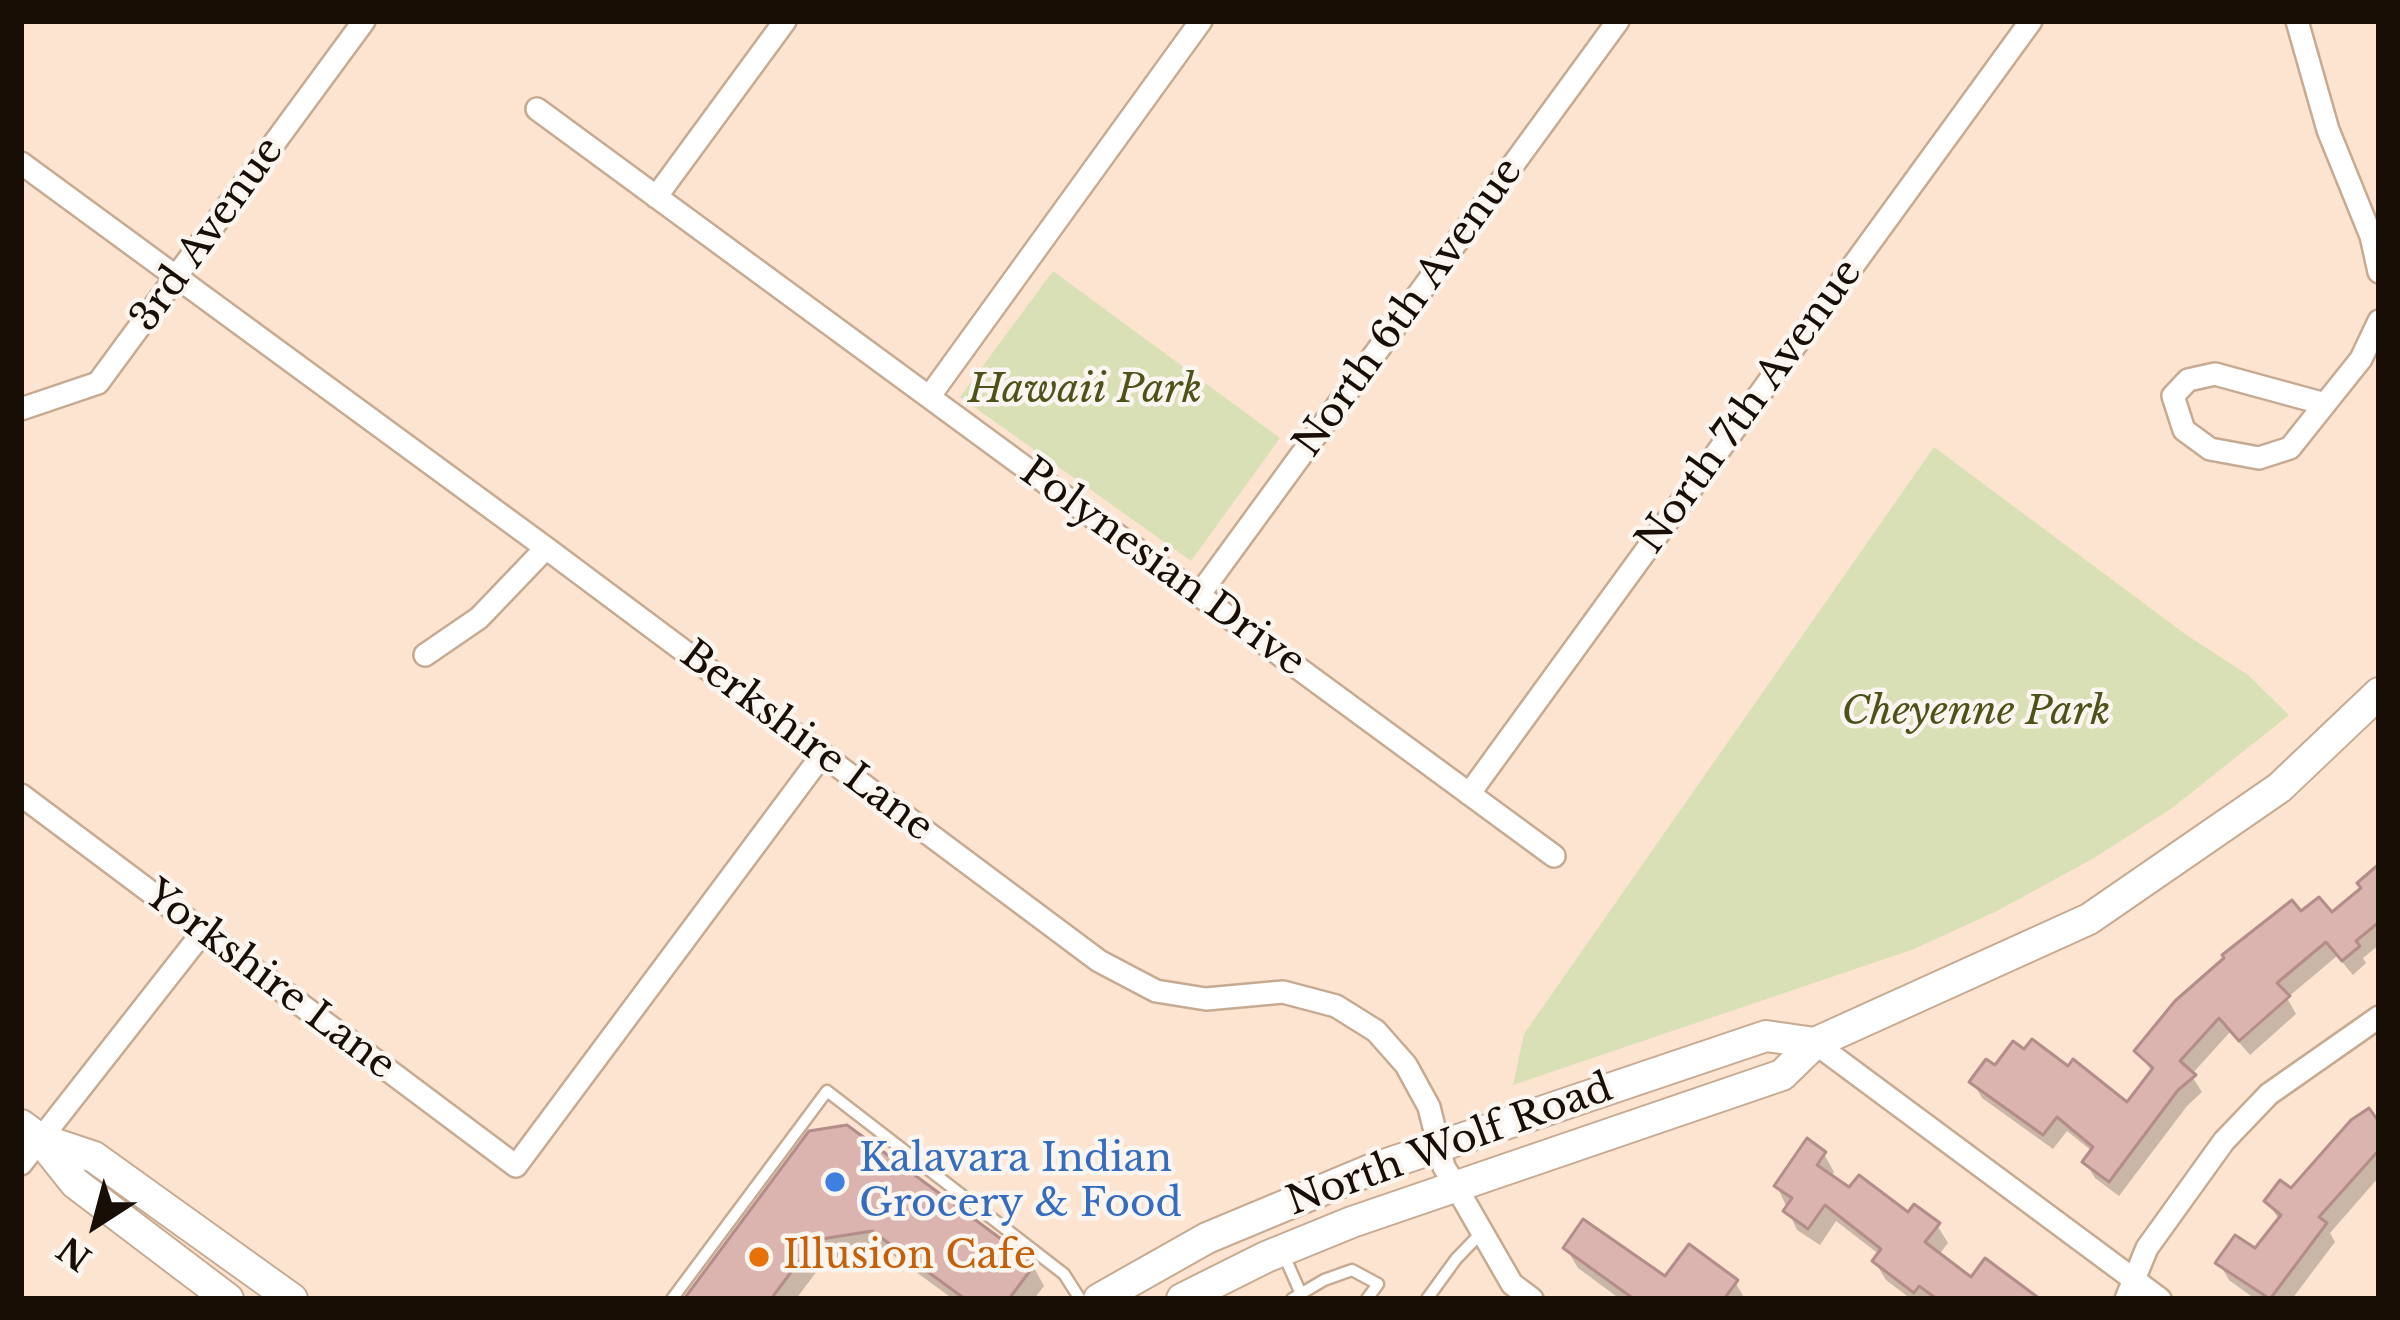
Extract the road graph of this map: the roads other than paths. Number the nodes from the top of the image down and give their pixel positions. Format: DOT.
graph roads {
  1 [pos="364,21"];
  2 [pos="784,21"];
  3 [pos="1201,21"];
  4 [pos="1618,21"];
  5 [pos="2031,21"];
  6 [pos="2297,21"];
  7 [pos="537,110"];
  8 [pos="21,163"];
  9 [pos="656,197"];
  10 [pos="2379,272"];
  11 [pos="177,280"];
  12 [pos="2379,321"];
  13 [pos="929,397"];
  14 [pos="2325,404"];
  15 [pos="21,409"];
  16 [pos="546,548"];
  17 [pos="1199,595"];
  18 [pos="425,655"];
  19 [pos="2379,693"];
  20 [pos="822,755"];
  21 [pos="1469,794"];
  22 [pos="21,795"];
  23 [pos="1555,856"];
  24 [pos="203,932"];
  25 [pos="2379,1017"];
  26 [pos="1815,1043"];
  27 [pos="27,1142"];
  28 [pos="1439,1146"];
  29 [pos="1455,1185"];
  30 [pos="1482,1232"];
  31 [pos="1282,1250"];
  32 [pos="2130,1289"];
  33 [pos="1296,1296"];
  34 [pos="228,1299"];
  35 [pos="292,1299"];
  36 [pos="672,1299"];
  37 [pos="1079,1299"];
  38 [pos="1099,1299"];
  39 [pos="1182,1299"];
  40 [pos="1367,1299"];
  41 [pos="1427,1299"];
  42 [pos="1532,1299"];
  43 [pos="2160,1299"];
  1 -- 11 [label="street, 3rd Avenue"];
  2 -- 9 [label="street"];
  3 -- 13 [label="street"];
  4 -- 17 [label="street, North 6th Avenue"];
  5 -- 21 [label="street, North 7th Avenue"];
  6 -- 10 [label="street"];
  7 -- 9 [label="street, Polynesian Drive"];
  8 -- 11 [label="street, Berkshire Lane"];
  9 -- 13 [label="street, Polynesian Drive"];
  11 -- 15 [label="street, 3rd Avenue"];
  11 -- 16 [label="street, Berkshire Lane"];
  12 -- 14 [label="street"];
  13 -- 17 [label="street, Polynesian Drive"];
  14 -- 14 [label="street"];
  16 -- 18 [label="street"];
  16 -- 20 [label="street, Berkshire Lane"];
  17 -- 21 [label="street, Polynesian Drive"];
  19 -- 26 [label="main road, North Wolf Road"];
  20 -- 24 [label="street, Yorkshire Lane"];
  20 -- 28 [label="street, Berkshire Lane"];
  21 -- 23 [label="street, Polynesian Drive"];
  22 -- 24 [label="street, Yorkshire Lane"];
  24 -- 27 [label="street"];
  25 -- 32 [label="street"];
  26 -- 28 [label="main road, North Wolf Road"];
  26 -- 29 [label="main road, North Wolf Road"];
  26 -- 32 [label="street"];
  27 -- 34 [label="main road"];
  27 -- 35 [label="main road"];
  28 -- 29 [label="street, Berkshire Lane"];
  28 -- 38 [label="main road, North Wolf Road"];
  29 -- 30 [label="street, Berkshire Lane"];
  29 -- 31 [label="main road, North Wolf Road"];
  30 -- 41 [label="lane"];
  30 -- 42 [label="street, Berkshire Lane"];
  31 -- 33 [label="lane"];
  31 -- 39 [label="main road, North Wolf Road"];
  32 -- 43 [label="street"];
  33 -- 40 [label="lane"];
  36 -- 37 [label="lane"];
}
